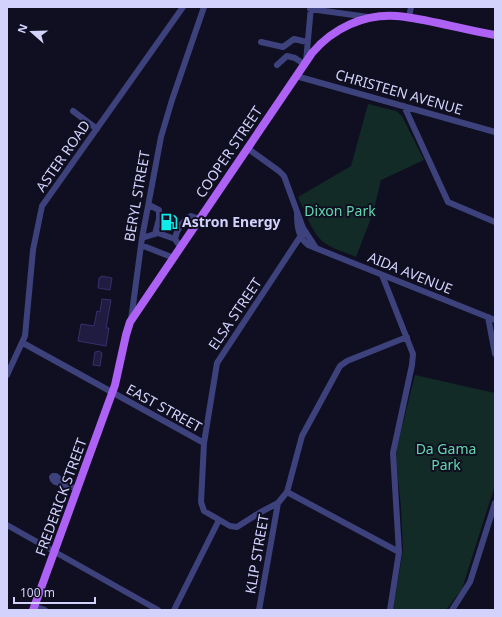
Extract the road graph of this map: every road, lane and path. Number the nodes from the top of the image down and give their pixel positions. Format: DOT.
graph roads {
  1 [pos="183,7"];
  2 [pos="204,7"];
  3 [pos="411,7"];
  4 [pos="311,8"];
  5 [pos="409,17"];
  6 [pos="370,18"];
  7 [pos="495,35"];
  8 [pos="261,42"];
  9 [pos="308,42"];
  10 [pos="305,62"];
  11 [pos="277,65"];
  12 [pos="296,76"];
  13 [pos="404,106"];
  14 [pos="73,112"];
  15 [pos="97,129"];
  16 [pos="495,132"];
  17 [pos="247,148"];
  18 [pos="149,205"];
  19 [pos="200,219"];
  20 [pos="495,222"];
  21 [pos="155,234"];
  22 [pos="305,237"];
  23 [pos="175,239"];
  24 [pos="142,241"];
  25 [pos="181,248"];
  26 [pos="174,258"];
  27 [pos="382,275"];
  28 [pos="488,317"];
  29 [pos="495,320"];
  30 [pos="130,322"];
  31 [pos="407,336"];
  32 [pos="22,343"];
  33 [pos="495,354"];
  34 [pos="7,375"];
  35 [pos="113,393"];
  36 [pos="204,443"];
  37 [pos="65,484"];
  38 [pos="78,489"];
  39 [pos="287,492"];
  40 [pos="278,503"];
  41 [pos="495,503"];
  42 [pos="219,520"];
  43 [pos="7,525"];
  44 [pos="399,552"];
  45 [pos="54,553"];
  46 [pos="33,608"];
  47 [pos="45,610"];
  48 [pos="158,610"];
  49 [pos="174,610"];
  50 [pos="259,610"];
  51 [pos="390,610"];
  52 [pos="452,610"];
  1 -- 15 [label="street, ASTER ROAD"];
  2 -- 18 [label="street, BERYL STREET"];
  3 -- 5 [label="street"];
  4 -- 6 [label="street"];
  4 -- 9 [label="street, COOPER STREET"];
  5 -- 6 [label="main road"];
  5 -- 7 [label="main road"];
  6 -- 10 [label="main road"];
  8 -- 9 [label="street"];
  9 -- 10 [label="street, COOPER STREET"];
  10 -- 11 [label="street"];
  10 -- 12 [label="main road, COOPER STREET"];
  12 -- 13 [label="street, CHRISTEEN AVENUE"];
  12 -- 17 [label="main road, COOPER STREET"];
  13 -- 16 [label="street, CHRISTEEN AVENUE"];
  13 -- 20 [label="street"];
  14 -- 15 [label="street"];
  15 -- 32 [label="street, ASTER ROAD"];
  17 -- 19 [label="main road, COOPER STREET"];
  17 -- 22 [label="street, AIDA AVENUE"];
  18 -- 21 [label="street"];
  18 -- 24 [label="street, BERYL STREET"];
  19 -- 23 [label="street"];
  19 -- 25 [label="main road, COOPER STREET"];
  21 -- 23 [label="street"];
  21 -- 24 [label="street"];
  22 -- 27 [label="street, AIDA AVENUE"];
  22 -- 36 [label="street, ELSA STREET"];
  23 -- 25 [label="street"];
  24 -- 26 [label="street"];
  24 -- 30 [label="street, BERYL STREET"];
  25 -- 26 [label="main road, COOPER STREET"];
  26 -- 30 [label="main road, COOPER STREET"];
  27 -- 28 [label="street, AIDA AVENUE"];
  27 -- 31 [label="street"];
  28 -- 29 [label="street, AIDA AVENUE"];
  28 -- 33 [label="street"];
  30 -- 35 [label="main road, BERYL STREET"];
  31 -- 39 [label="street"];
  31 -- 44 [label="street"];
  32 -- 34 [label="street, ASTER ROAD"];
  32 -- 35 [label="street, EAST STREET"];
  35 -- 36 [label="street, EAST STREET"];
  35 -- 38 [label="main road, FREDERICK STREET"];
  36 -- 42 [label="street, EAST STREET"];
  37 -- 38 [label="street"];
  38 -- 45 [label="main road, FREDERICK STREET"];
  39 -- 40 [label="street, EAST STREET"];
  39 -- 44 [label="street"];
  40 -- 42 [label="street, EAST STREET"];
  40 -- 50 [label="street, KLIP STREET"];
  41 -- 52 [label="street"];
  42 -- 49 [label="street"];
  43 -- 45 [label="street"];
  44 -- 51 [label="street"];
  45 -- 46 [label="main road, FREDERICK STREET"];
  45 -- 48 [label="street"];
  46 -- 47 [label="street"];
}
